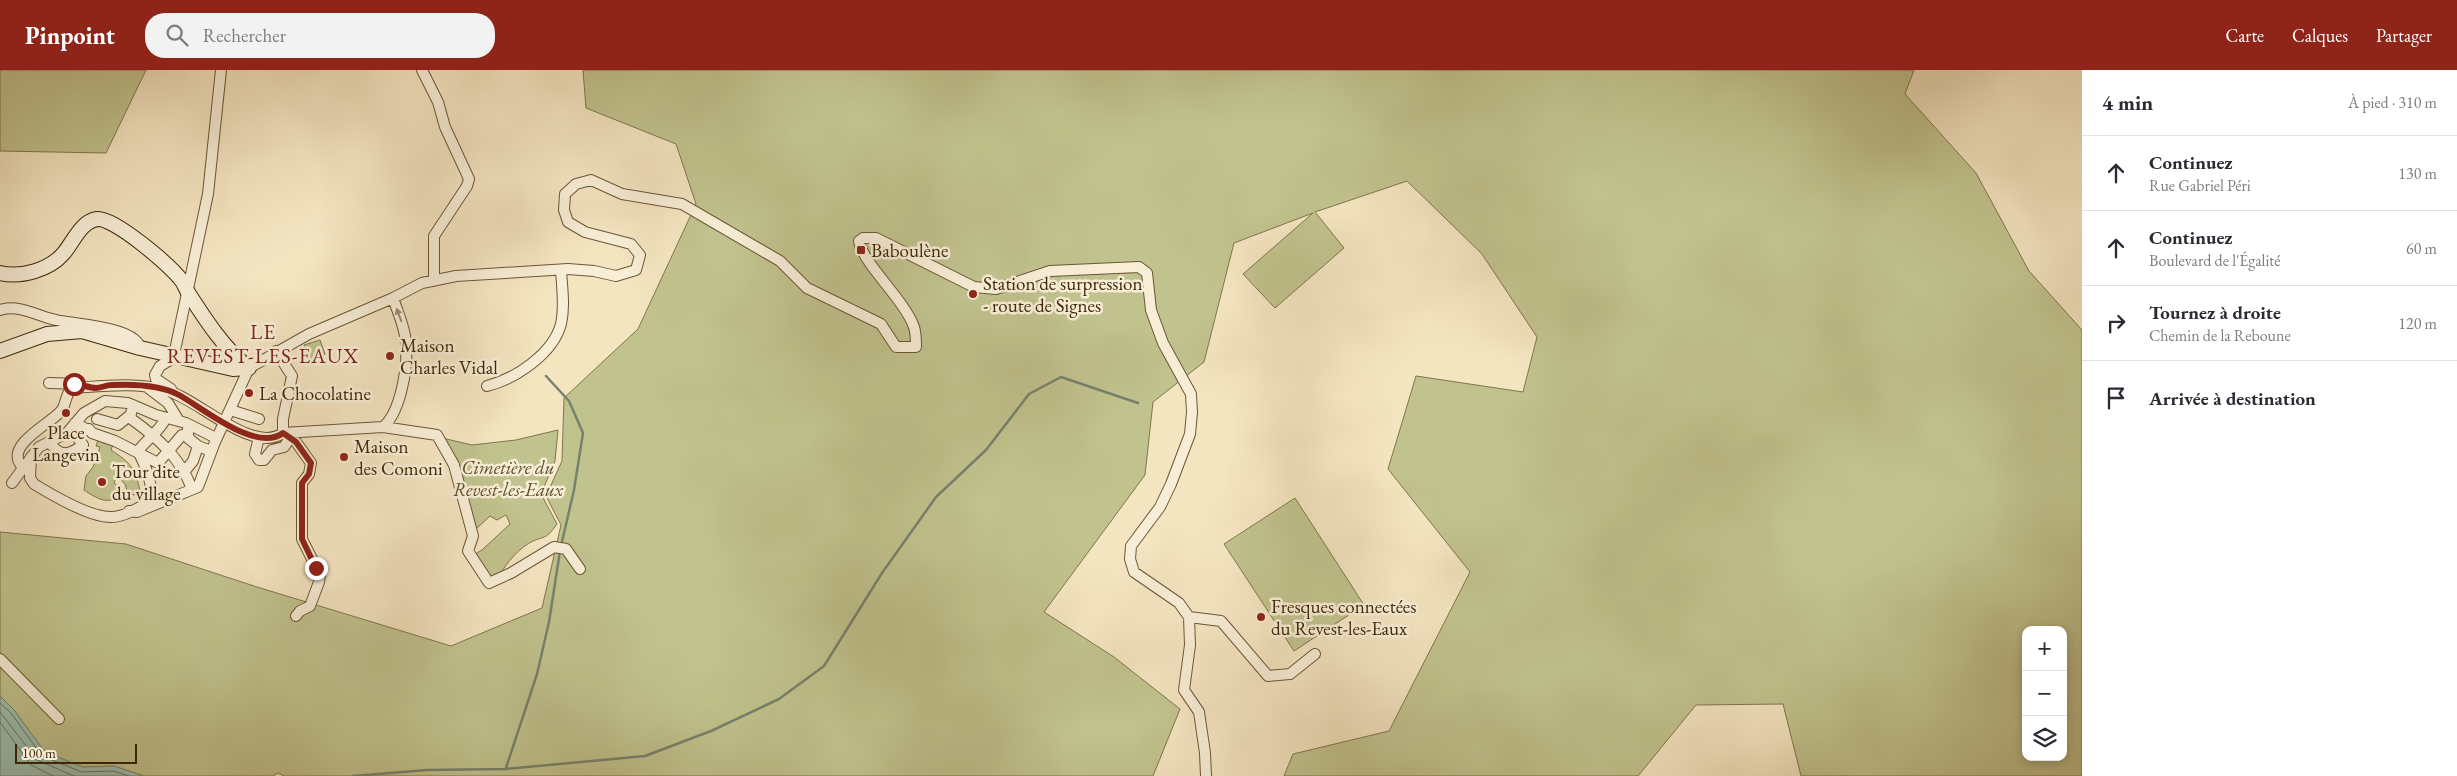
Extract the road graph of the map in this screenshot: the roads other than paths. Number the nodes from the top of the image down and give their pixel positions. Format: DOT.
graph roads {
  1 [pos="221,70"];
  2 [pos="422,70"];
  3 [pos="561,270"];
  4 [pos="0,273"];
  5 [pos="434,281"];
  6 [pos="188,293"];
  7 [pos="393,298"];
  8 [pos="0,310"];
  9 [pos="140,348"];
  10 [pos="0,351"];
  11 [pos="276,351"];
  12 [pos="175,355"];
  13 [pos="247,374"];
  14 [pos="49,383"];
  15 [pos="106,386"];
  16 [pos="146,386"];
  17 [pos="487,386"];
  18 [pos="94,388"];
  19 [pos="172,392"];
  20 [pos="107,401"];
  21 [pos="96,405"];
  22 [pos="133,405"];
  23 [pos="230,410"];
  24 [pos="129,416"];
  25 [pos="166,418"];
  26 [pos="97,419"];
  27 [pos="259,419"];
  28 [pos="183,422"];
  29 [pos="224,423"];
  30 [pos="75,424"];
  31 [pos="383,427"];
  32 [pos="87,429"];
  33 [pos="285,434"];
  34 [pos="154,435"];
  35 [pos="188,435"];
  36 [pos="259,437"];
  37 [pos="216,438"];
  38 [pos="49,442"];
  39 [pos="198,446"];
  40 [pos="169,450"];
  41 [pos="138,451"];
  42 [pos="211,451"];
  43 [pos="31,457"];
  44 [pos="24,466"];
  45 [pos="186,473"];
  46 [pos="12,483"];
  47 [pos="195,488"];
  48 [pos="129,511"];
  49 [pos="580,569"];
  50 [pos="296,616"];
  51 [pos="1189,617"];
  52 [pos="1315,654"];
  53 [pos="0,659"];
  54 [pos="59,719"];
  55 [pos="1206,776"];
  1 -- 6 [label="street"];
  2 -- 5 [label="street"];
  3 -- 5 [label="street"];
  3 -- 17 [label="street"];
  3 -- 51 [label="street"];
  4 -- 6 [label="street"];
  5 -- 7 [label="street"];
  6 -- 12 [label="street"];
  6 -- 13 [label="street"];
  7 -- 11 [label="street"];
  31 -- 7 [label="street, one-way"];
  8 -- 9 [label="street"];
  9 -- 10 [label="street"];
  9 -- 12 [label="street"];
  11 -- 13 [label="street"];
  11 -- 33 [label="street"];
  12 -- 13 [label="street"];
  12 -- 19 [label="street"];
  13 -- 23 [label="street"];
  14 -- 18 [label="street"];
  15 -- 16 [label="street"];
  15 -- 18 [label="street"];
  15 -- 20 [label="street"];
  16 -- 19 [label="street"];
  16 -- 28 [label="street"];
  18 -- 44 [label="street"];
  19 -- 29 [label="street"];
  20 -- 21 [label="street"];
  20 -- 22 [label="street"];
  21 -- 26 [label="street"];
  21 -- 30 [label="street"];
  22 -- 24 [label="street"];
  22 -- 25 [label="street"];
  23 -- 27 [label="street"];
  23 -- 29 [label="street"];
  24 -- 26 [label="street"];
  24 -- 34 [label="street"];
  25 -- 28 [label="street"];
  25 -- 34 [label="street"];
  26 -- 32 [label="street"];
  28 -- 35 [label="street"];
  28 -- 37 [label="street"];
  29 -- 36 [label="street"];
  29 -- 37 [label="street"];
  30 -- 32 [label="street"];
  30 -- 38 [label="street"];
  31 -- 33 [label="street"];
  31 -- 49 [label="street"];
  32 -- 38 [label="street"];
  32 -- 41 [label="street"];
  33 -- 36 [label="street"];
  33 -- 36 [label="street"];
  33 -- 50 [label="street"];
  34 -- 40 [label="street"];
  34 -- 41 [label="street"];
  35 -- 39 [label="street"];
  35 -- 40 [label="street"];
  37 -- 42 [label="street"];
  38 -- 43 [label="street"];
  39 -- 42 [label="street"];
  39 -- 45 [label="street"];
  40 -- 41 [label="street"];
  40 -- 45 [label="street"];
  41 -- 48 [label="street"];
  42 -- 47 [label="street"];
  43 -- 44 [label="street"];
  43 -- 48 [label="street"];
  44 -- 46 [label="street"];
  45 -- 47 [label="street"];
  47 -- 48 [label="street"];
  51 -- 52 [label="street"];
  51 -- 55 [label="street"];
  53 -- 54 [label="street"];
}
